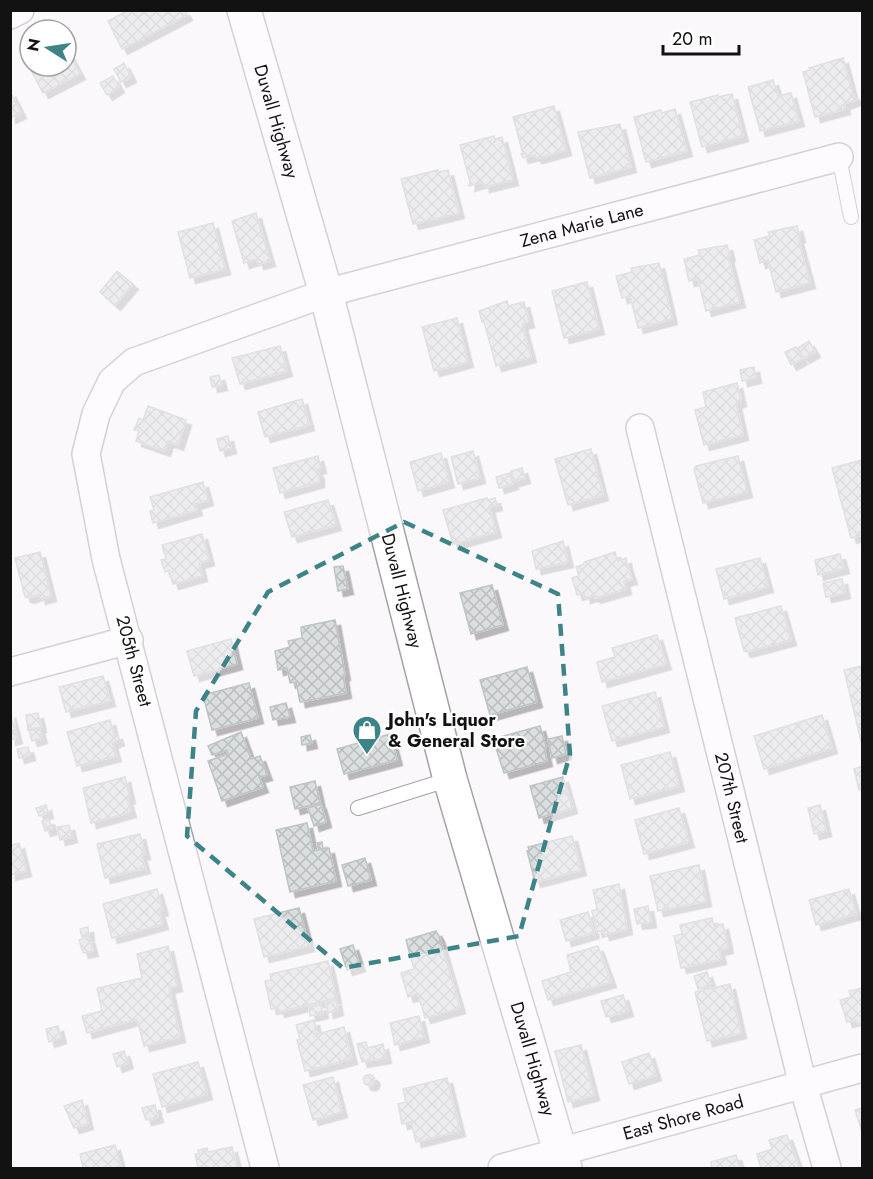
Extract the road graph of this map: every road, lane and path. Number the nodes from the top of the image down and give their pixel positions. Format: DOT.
graph roads {
  1 [pos="20,10"];
  2 [pos="244,10"];
  3 [pos="10,15"];
  4 [pos="839,157"];
  5 [pos="851,217"];
  6 [pos="326,294"];
  7 [pos="640,428"];
  8 [pos="129,640"];
  9 [pos="10,672"];
  10 [pos="450,779"];
  11 [pos="358,808"];
  12 [pos="862,1068"];
  13 [pos="803,1085"];
  14 [pos="563,1160"];
  15 [pos="265,1168"];
  16 [pos="502,1168"];
  17 [pos="827,1168"];
  1 -- 3 [label="street"];
  2 -- 6 [label="street, Duvall Highway"];
  4 -- 5 [label="lane"];
  4 -- 6 [label="street, Zena Marie Lane"];
  6 -- 8 [label="street, 205th Street"];
  6 -- 10 [label="street, Duvall Highway"];
  7 -- 13 [label="street, 207th Street"];
  8 -- 9 [label="street"];
  8 -- 15 [label="street, 205th Street"];
  10 -- 11 [label="lane"];
  10 -- 14 [label="street, Duvall Highway"];
  12 -- 13 [label="street, East Shore Road"];
  13 -- 14 [label="street, East Shore Road"];
  13 -- 17 [label="street, 207th Street"];
  14 -- 16 [label="street, East Shore Road"];
}
